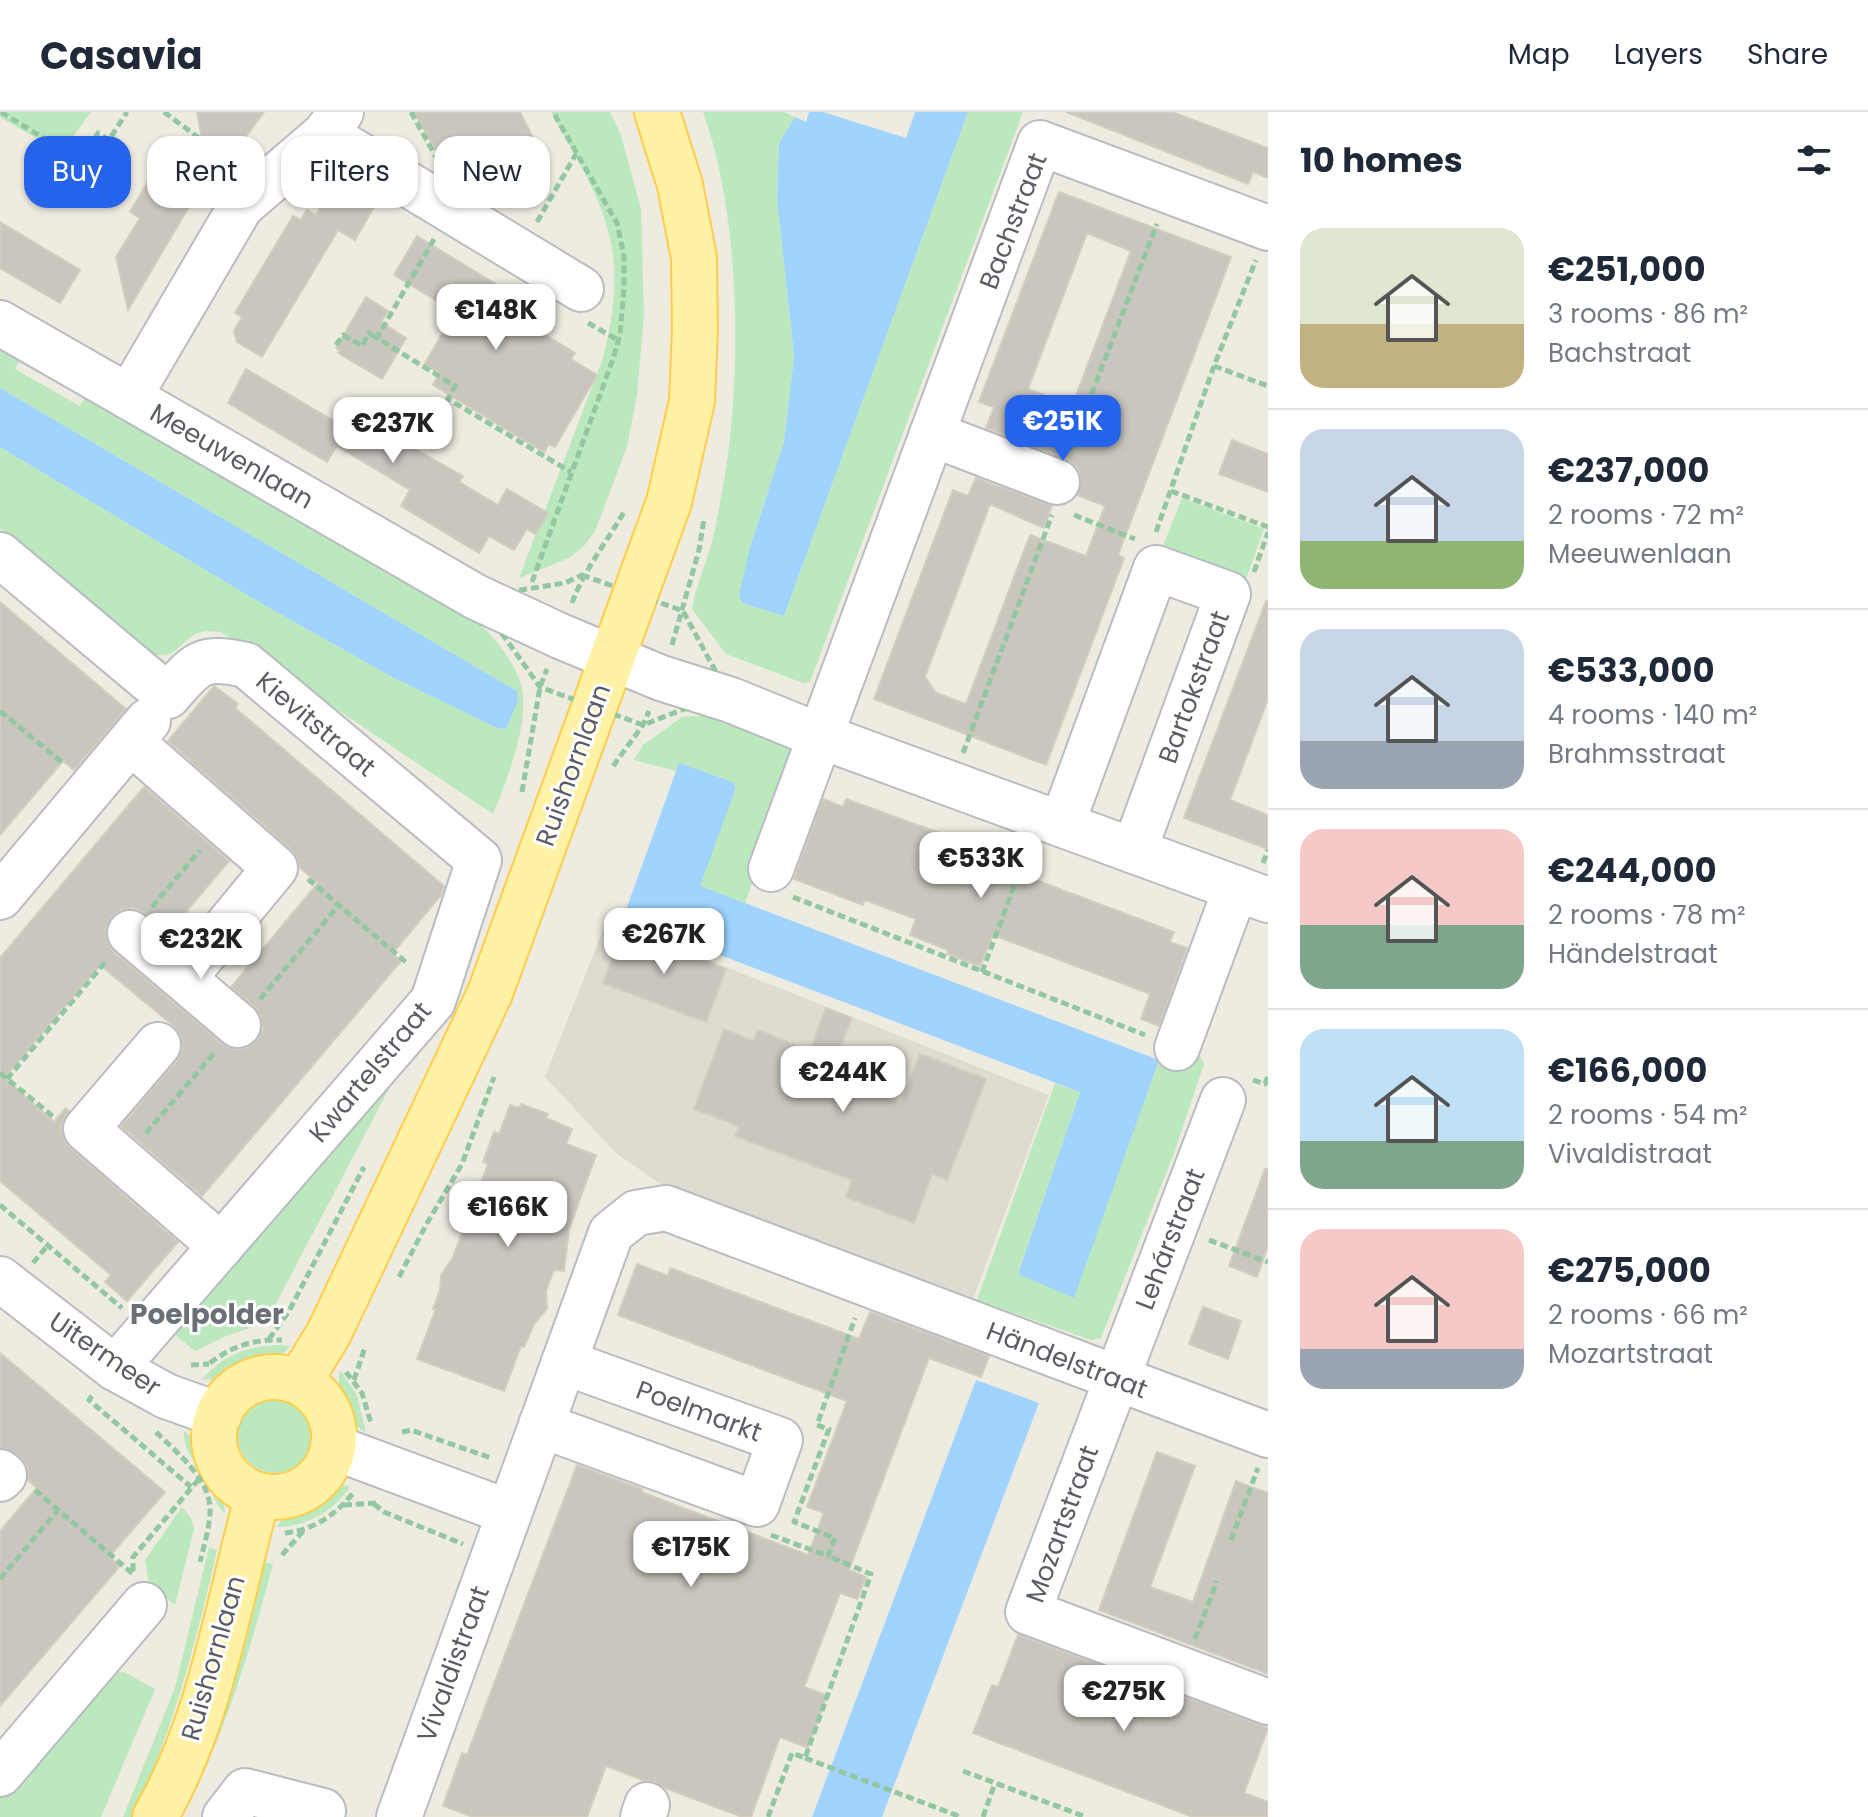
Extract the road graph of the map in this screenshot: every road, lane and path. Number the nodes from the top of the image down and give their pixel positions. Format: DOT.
graph roads {
  1 [pos="1,112"];
  2 [pos="127,112"];
  3 [pos="164,112"];
  4 [pos="553,112"];
  5 [pos="657,112"];
  6 [pos="333,123"];
  7 [pos="196,136"];
  8 [pos="577,153"];
  9 [pos="265,186"];
  10 [pos="240,208"];
  11 [pos="451,211"];
  12 [pos="1268,228"];
  13 [pos="520,253"];
  14 [pos="1252,269"];
  15 [pos="581,289"];
  16 [pos="0,323"];
  17 [pos="377,338"];
  18 [pos="336,345"];
  19 [pos="1214,366"];
  20 [pos="1268,386"];
  21 [pos="129,397"];
  22 [pos="932,434"];
  23 [pos="571,472"];
  24 [pos="1171,491"];
  25 [pos="1063,497"];
  26 [pos="625,509"];
  27 [pos="1268,527"];
  28 [pos="0,555"];
  29 [pos="1154,557"];
  30 [pos="582,575"];
  31 [pos="529,591"];
  32 [pos="611,658"];
  33 [pos="540,687"];
  34 [pos="168,696"];
  35 [pos="0,711"];
  36 [pos="820,736"];
  37 [pos="131,742"];
  38 [pos="93,789"];
  39 [pos="519,807"];
  40 [pos="1051,820"];
  41 [pos="1134,851"];
  42 [pos="479,860"];
  43 [pos="275,868"];
  44 [pos="771,869"];
  45 [pos="1252,894"];
  46 [pos="0,897"];
  47 [pos="130,933"];
  48 [pos="982,972"];
  49 [pos="184,978"];
  50 [pos="437,988"];
  51 [pos="238,1025"];
  52 [pos="158,1045"];
  53 [pos="1177,1048"];
  54 [pos="0,1073"];
  55 [pos="1223,1100"];
  56 [pos="86,1129"];
  57 [pos="0,1205"];
  58 [pos="1174,1227"];
  59 [pos="611,1233"];
  60 [pos="221,1246"];
  61 [pos="1268,1262"];
  62 [pos="0,1279"];
  63 [pos="867,1284"];
  64 [pos="147,1329"];
  65 [pos="564,1362"];
  66 [pos="115,1368"];
  67 [pos="1116,1378"];
  68 [pos="299,1382"];
  69 [pos="219,1415"];
  70 [pos="541,1425"];
  71 [pos="398,1434"];
  72 [pos="1266,1444"];
  73 [pos="333,1447"];
  74 [pos="179,1455"];
  75 [pos="524,1470"];
  76 [pos="1,1475"];
  77 [pos="199,1479"];
  78 [pos="191,1487"];
  79 [pos="258,1495"];
  80 [pos="374,1503"];
  81 [pos="58,1510"];
  82 [pos="210,1510"];
  83 [pos="508,1512"];
  84 [pos="794,1522"];
  85 [pos="1231,1540"];
  86 [pos="493,1556"];
  87 [pos="828,1556"];
  88 [pos="0,1579"];
  89 [pos="1217,1581"];
  90 [pos="144,1605"];
  91 [pos="1183,1670"];
  92 [pos="1268,1702"];
  93 [pos="805,1758"];
  94 [pos="963,1771"];
  95 [pos="0,1774"];
  96 [pos="995,1783"];
  97 [pos="155,1817"];
  98 [pos="225,1817"];
  99 [pos="321,1817"];
  100 [pos="399,1817"];
  101 [pos="768,1817"];
  102 [pos="961,1817"];
  103 [pos="983,1817"];
  104 [pos="1086,1817"];
  1 -- 2 [label="path"];
  3 -- 7 [label="path"];
  4 -- 8 [label="path"];
  5 -- 32 [label="main road, Ruishornlaan"];
  6 -- 9 [label="street, Meeuwenlaan"];
  6 -- 11 [label="street"];
  8 -- 13 [label="path"];
  8 -- 31 [label="path"];
  10 -- 21 [label="street, Meeuwenlaan"];
  11 -- 13 [label="street"];
  11 -- 17 [label="path"];
  12 -- 22 [label="street, Bachstraat"];
  13 -- 15 [label="street"];
  14 -- 19 [label="path"];
  16 -- 21 [label="street"];
  17 -- 18 [label="path"];
  17 -- 23 [label="path"];
  19 -- 20 [label="path"];
  19 -- 24 [label="path"];
  21 -- 32 [label="street, Meeuwenlaan"];
  22 -- 25 [label="street"];
  22 -- 36 [label="street, Bachstraat"];
  24 -- 27 [label="path"];
  24 -- 29 [label="path"];
  25 -- 29 [label="path"];
  26 -- 30 [label="path"];
  28 -- 34 [label="street"];
  29 -- 40 [label="street"];
  29 -- 41 [label="street, Bartokstraat"];
  32 -- 36 [label="street, Meeuwenlaan"];
  32 -- 68 [label="main road, Ruishornlaan"];
  33 -- 39 [label="path"];
  34 -- 37 [label="street, Kievitstraat"];
  34 -- 42 [label="street, Kievitstraat"];
  35 -- 38 [label="path"];
  36 -- 40 [label="street, Meeuwenlaan"];
  36 -- 44 [label="street, Bachstraat"];
  37 -- 38 [label="street, Kievitstraat"];
  37 -- 43 [label="street"];
  38 -- 46 [label="street, Kievitstraat"];
  40 -- 41 [label="street, Meeuwenlaan"];
  40 -- 48 [label="path"];
  41 -- 45 [label="street, Meeuwenlaan"];
  42 -- 50 [label="street, Kwartelstraat"];
  43 -- 49 [label="street"];
  43 -- 50 [label="path"];
  44 -- 48 [label="path"];
  45 -- 53 [label="street"];
  47 -- 49 [label="street"];
  48 -- 53 [label="path"];
  49 -- 51 [label="street"];
  50 -- 60 [label="street, Kwartelstraat"];
  52 -- 56 [label="street"];
  54 -- 56 [label="path"];
  55 -- 58 [label="street, Lehárstraat"];
  56 -- 60 [label="street"];
  57 -- 64 [label="path"];
  58 -- 61 [label="path"];
  58 -- 67 [label="street, Lehárstraat"];
  59 -- 63 [label="street, Händelstraat"];
  59 -- 65 [label="street, Vivaldistraat"];
  60 -- 64 [label="street, Kwartelstraat"];
  62 -- 66 [label="street, Uitermeer"];
  63 -- 67 [label="street, Händelstraat"];
  63 -- 84 [label="path"];
  64 -- 66 [label="street, Kwartelstraat"];
  65 -- 70 [label="street, Vivaldistraat"];
  65 -- 70 [label="street, Poelmarkt"];
  66 -- 69 [label="street, Uitermeer"];
  66 -- 78 [label="path"];
  67 -- 72 [label="street, Händelstraat"];
  67 -- 91 [label="street, Mozartstraat"];
  68 -- 69 [label="main road"];
  68 -- 73 [label="main road"];
  69 -- 79 [label="main road"];
  70 -- 75 [label="street, Vivaldistraat"];
  71 -- 75 [label="path"];
  72 -- 85 [label="path"];
  73 -- 79 [label="main road"];
  73 -- 83 [label="street"];
  74 -- 77 [label="path"];
  75 -- 83 [label="street, Vivaldistraat"];
  76 -- 81 [label="path"];
  77 -- 78 [label="path"];
  77 -- 82 [label="path"];
  78 -- 81 [label="path"];
  79 -- 97 [label="main road, Ruishornlaan"];
  80 -- 86 [label="path"];
  81 -- 88 [label="path"];
  83 -- 86 [label="street, Vivaldistraat"];
  86 -- 100 [label="street, Vivaldistraat"];
  87 -- 93 [label="path"];
  89 -- 91 [label="path"];
  90 -- 95 [label="street"];
  91 -- 92 [label="street, Mozartstraat"];
  93 -- 101 [label="path"];
  93 -- 102 [label="path"];
  94 -- 96 [label="path"];
  96 -- 103 [label="path"];
  96 -- 104 [label="path"];
  98 -- 99 [label="street"];
}
